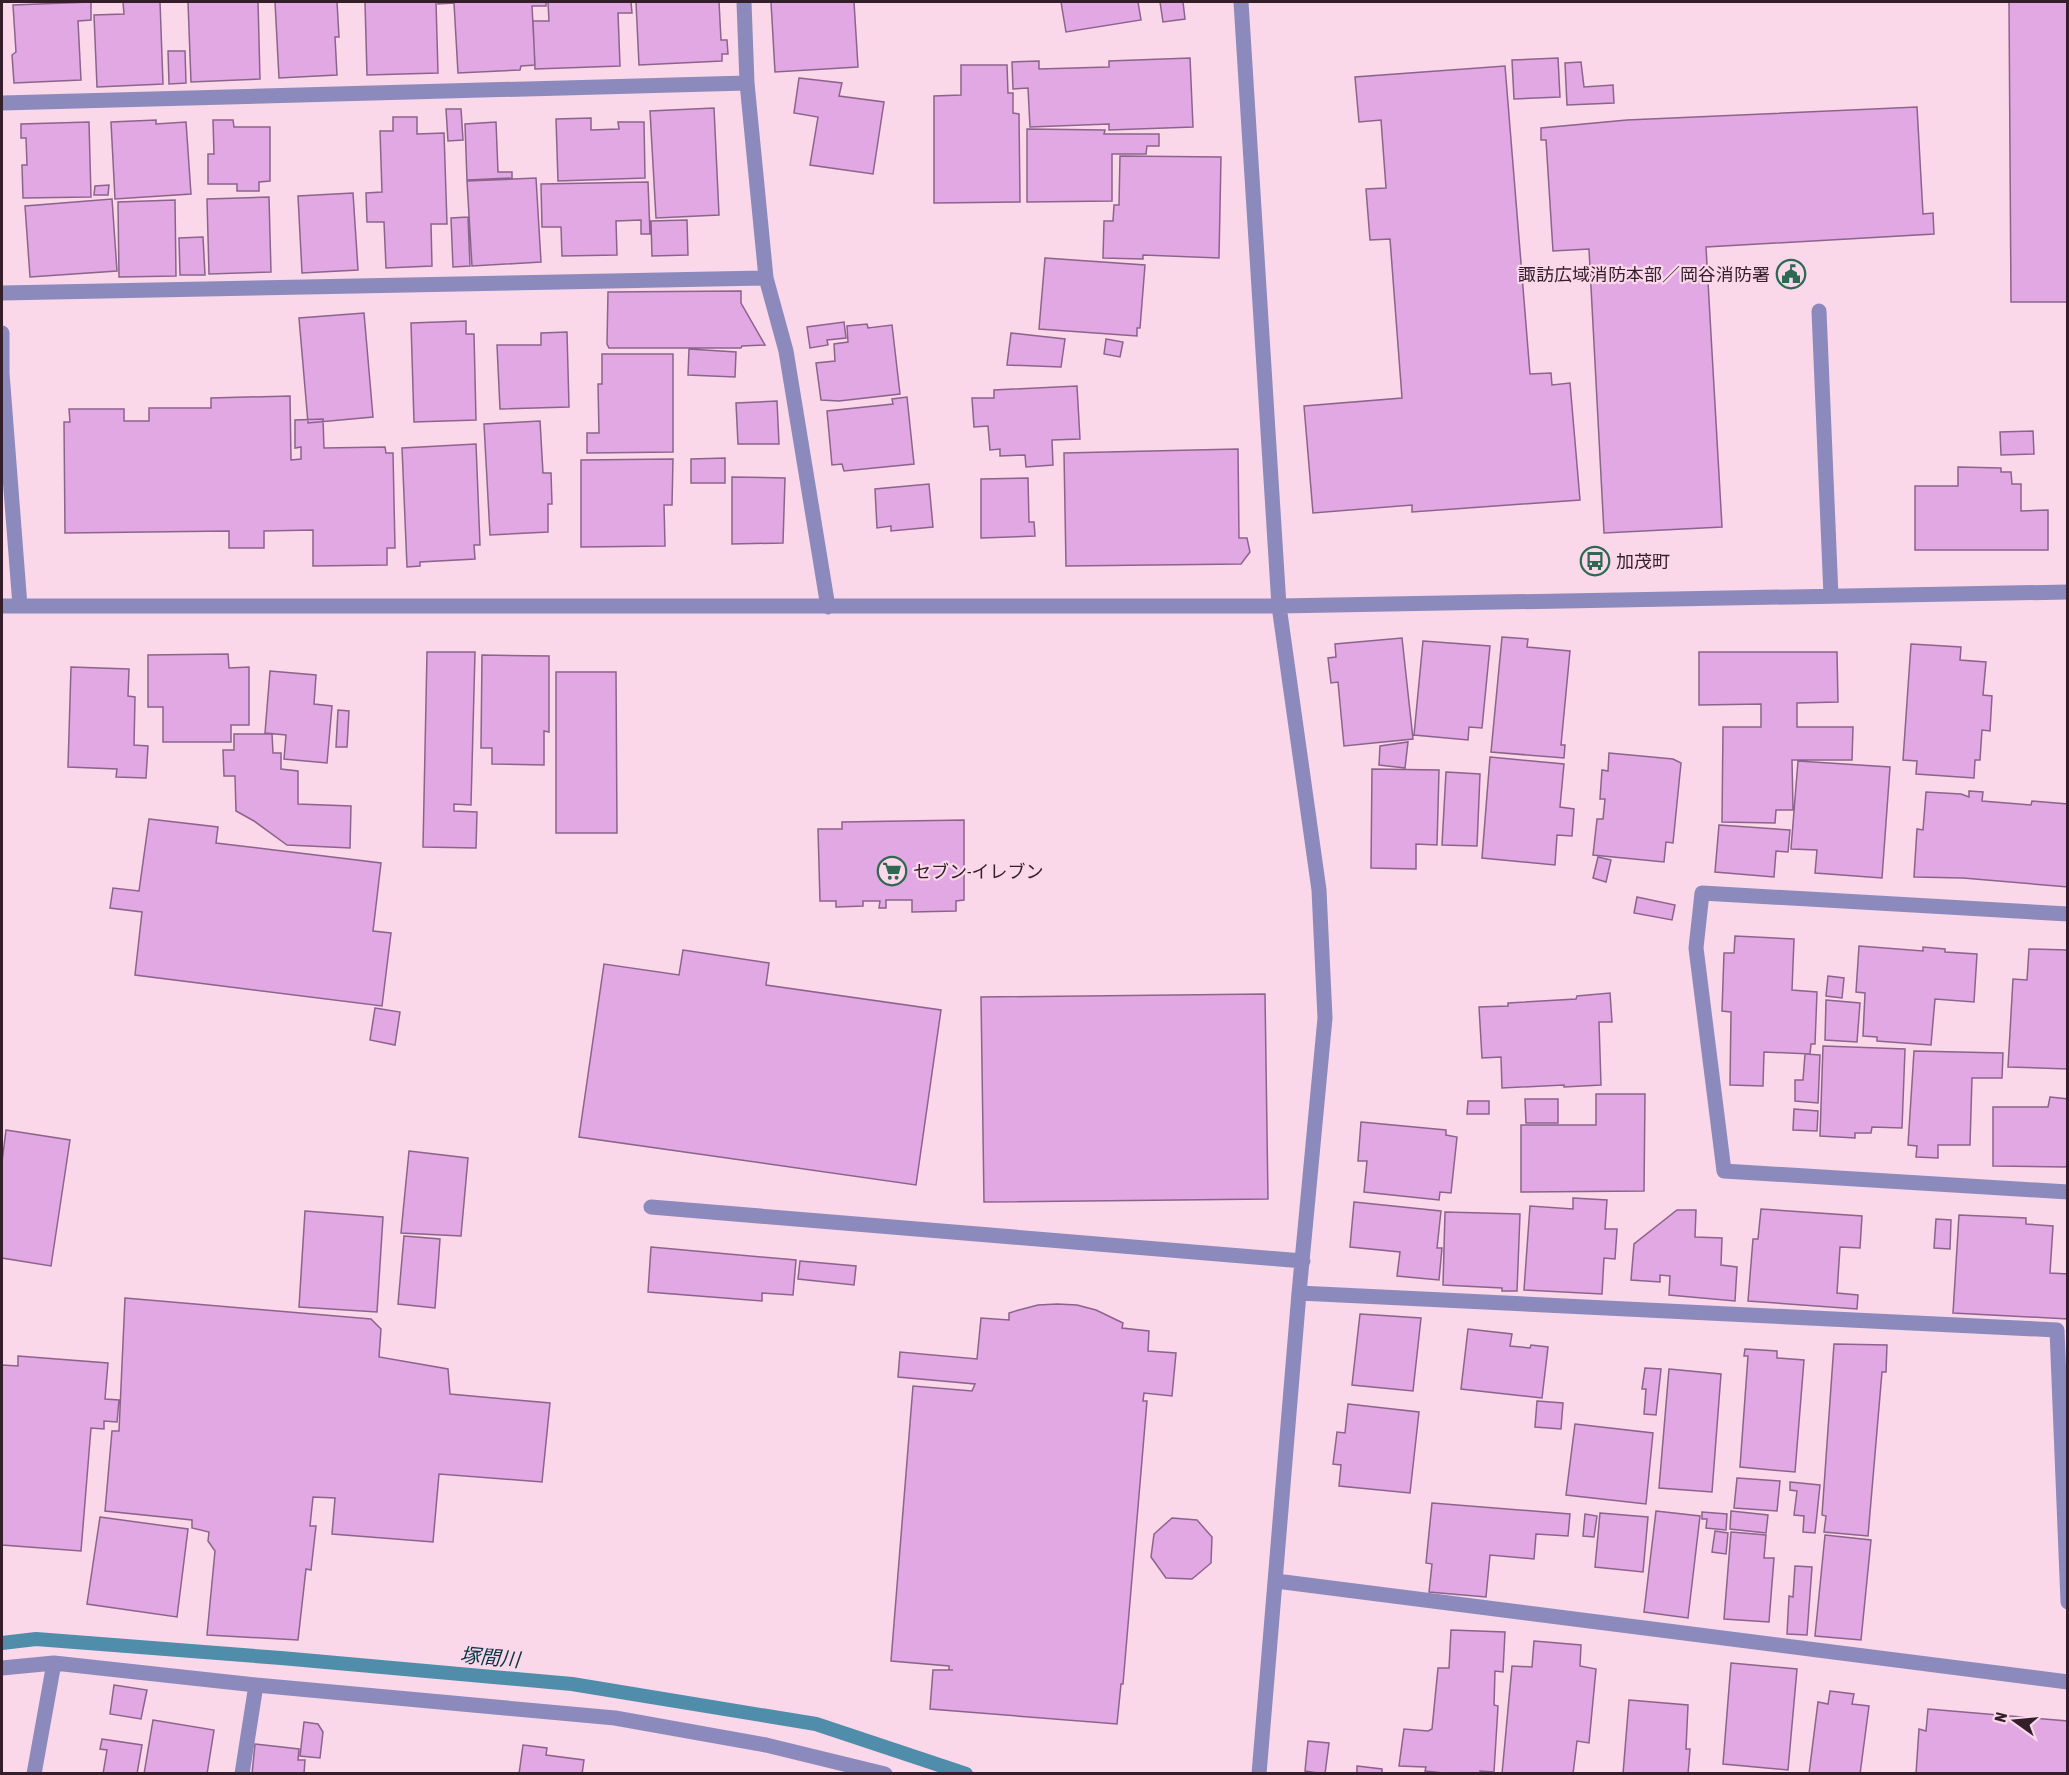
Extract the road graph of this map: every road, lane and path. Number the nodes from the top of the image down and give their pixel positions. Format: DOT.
graph roads {
  1 [pos="744,2"];
  2 [pos="1240,2"];
  3 [pos="747,82"];
  4 [pos="2,103"];
  5 [pos="766,278"];
  6 [pos="2,293"];
  7 [pos="1819,311"];
  8 [pos="2,333"];
  9 [pos="2,373"];
  10 [pos="2067,592"];
  11 [pos="1831,596"];
  12 [pos="2,606"];
  13 [pos="20,606"];
  14 [pos="1279,606"];
  15 [pos="828,607"];
  16 [pos="2067,914"];
  17 [pos="2067,1192"];
  18 [pos="651,1207"];
  19 [pos="1303,1261"];
  20 [pos="1299,1293"];
  21 [pos="1276,1581"];
  22 [pos="2067,1602"];
  23 [pos="54,1663"];
  24 [pos="2,1668"];
  25 [pos="2067,1682"];
  26 [pos="256,1685"];
  27 [pos="34,1773"];
  28 [pos="242,1773"];
  29 [pos="885,1773"];
  30 [pos="1260,1773"];
  1 -- 3 [label="street"];
  2 -- 14 [label="street"];
  3 -- 4 [label="street"];
  3 -- 5 [label="street"];
  5 -- 6 [label="street"];
  5 -- 15 [label="street"];
  7 -- 11 [label="street"];
  8 -- 9 [label="street"];
  9 -- 13 [label="street"];
  10 -- 11 [label="street"];
  11 -- 14 [label="street"];
  12 -- 13 [label="street"];
  13 -- 15 [label="street"];
  14 -- 15 [label="street"];
  14 -- 19 [label="street"];
  16 -- 17 [label="street"];
  18 -- 19 [label="street"];
  19 -- 20 [label="street"];
  20 -- 21 [label="street"];
  20 -- 22 [label="street"];
  21 -- 25 [label="street"];
  21 -- 30 [label="street"];
  23 -- 24 [label="street"];
  23 -- 26 [label="street"];
  23 -- 27 [label="street"];
  26 -- 28 [label="street"];
  26 -- 29 [label="street"];
}
